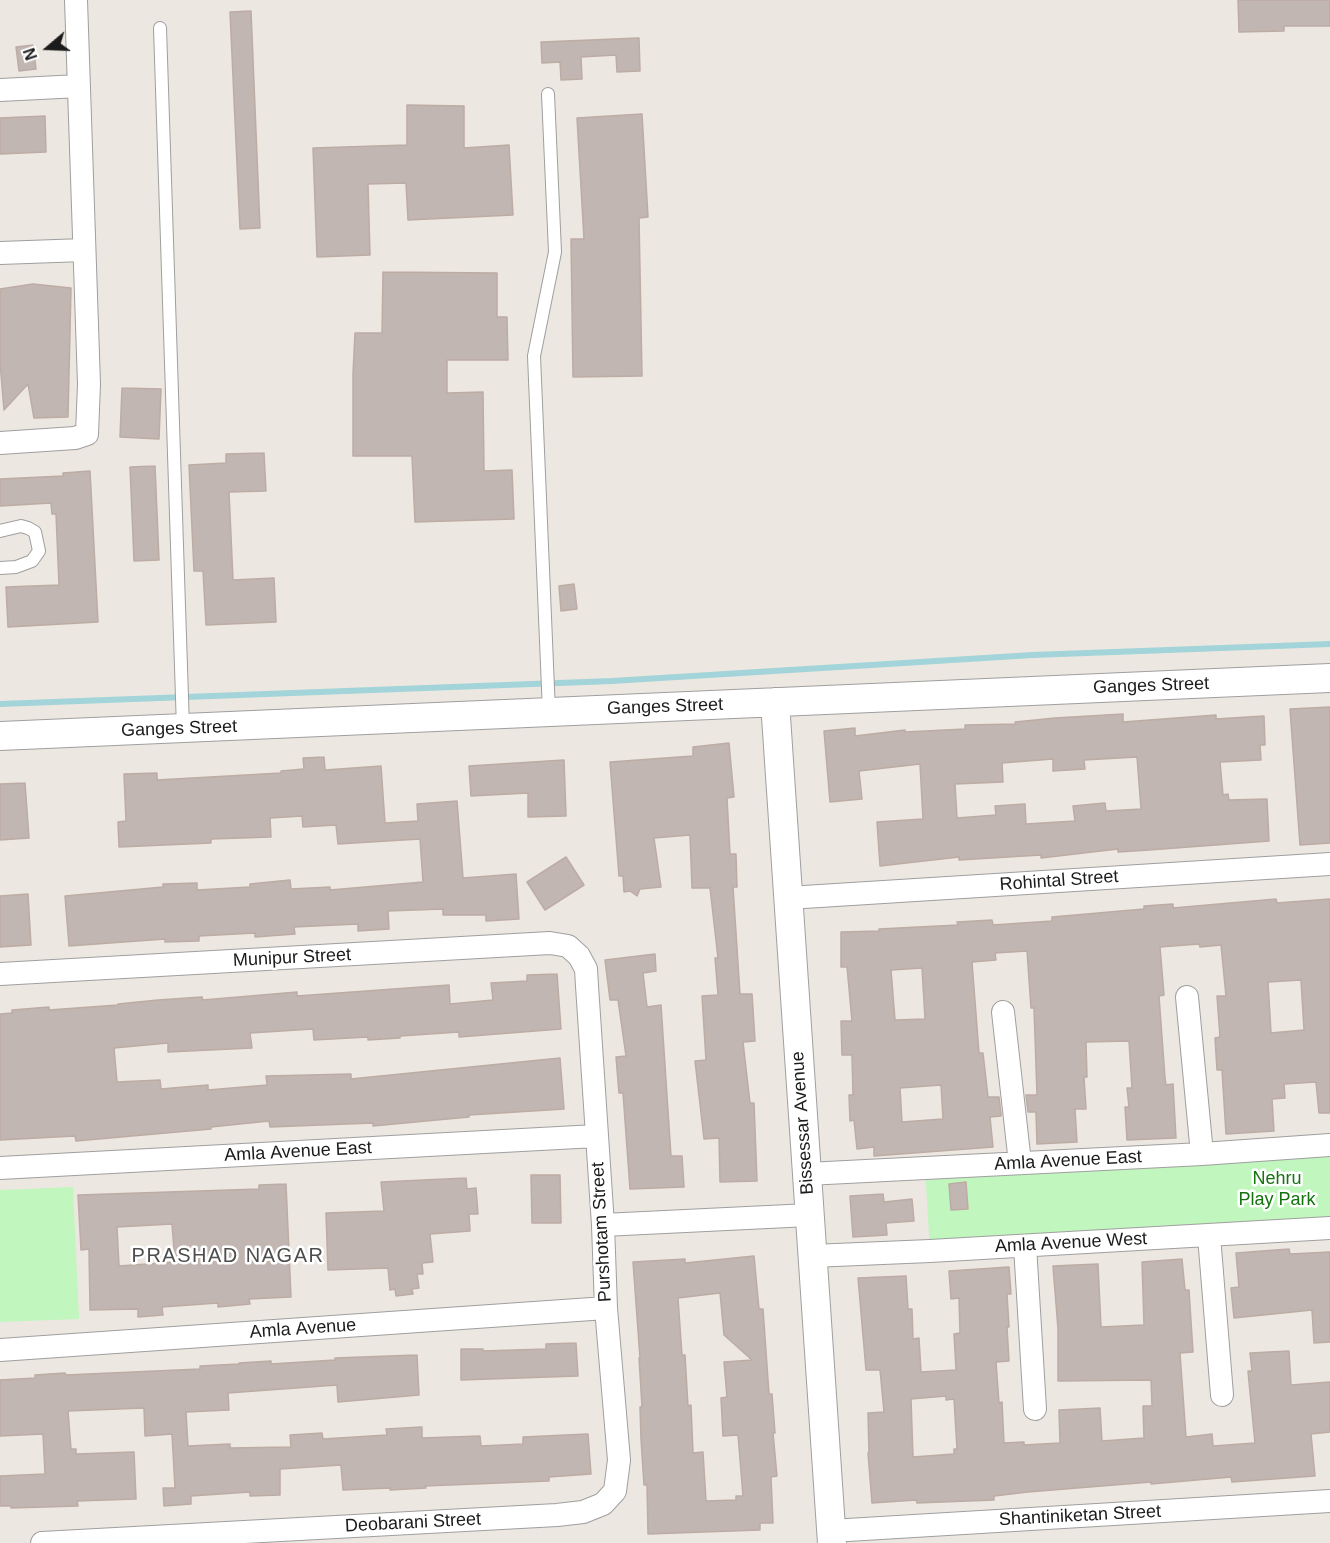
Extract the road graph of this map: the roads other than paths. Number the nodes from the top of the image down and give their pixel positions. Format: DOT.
graph roads {
  1 [pos="75,0"];
  2 [pos="160,28"];
  3 [pos="79,86"];
  4 [pos="0,90"];
  5 [pos="548,94"];
  6 [pos="84,250"];
  7 [pos="0,253"];
  8 [pos="0,443"];
  9 [pos="0,531"];
  10 [pos="0,567"];
  11 [pos="1330,678"];
  12 [pos="549,702"];
  13 [pos="775,702"];
  14 [pos="182,717"];
  15 [pos="0,736"];
  16 [pos="1330,864"];
  17 [pos="788,898"];
  18 [pos="579,956"];
  19 [pos="0,974"];
  20 [pos="1187,997"];
  21 [pos="1003,1012"];
  22 [pos="596,1136"];
  23 [pos="1330,1145"];
  24 [pos="1202,1154"];
  25 [pos="1020,1163"];
  26 [pos="0,1168"];
  27 [pos="807,1174"];
  28 [pos="809,1215"];
  29 [pos="603,1225"];
  30 [pos="1330,1228"];
  31 [pos="1209,1236"];
  32 [pos="1025,1246"];
  33 [pos="812,1256"];
  34 [pos="606,1308"];
  35 [pos="0,1350"];
  36 [pos="1222,1395"];
  37 [pos="1035,1409"];
  38 [pos="1330,1501"];
  39 [pos="603,1504"];
  40 [pos="831,1537"];
  41 [pos="42,1543"];
  1 -- 3 [label="street"];
  2 -- 14 [label="lane"];
  3 -- 4 [label="street"];
  3 -- 6 [label="street"];
  5 -- 12 [label="lane"];
  6 -- 7 [label="street"];
  6 -- 8 [label="street"];
  9 -- 10 [label="lane"];
  11 -- 13 [label="street, Ganges Street"];
  12 -- 13 [label="street, Ganges Street"];
  12 -- 14 [label="street, Ganges Street"];
  13 -- 17 [label="street, Bissessar Avenue"];
  14 -- 15 [label="street, Ganges Street"];
  16 -- 17 [label="street, Rohintal Street"];
  17 -- 27 [label="street, Bissessar Avenue"];
  18 -- 19 [label="street, Munipur Street"];
  18 -- 22 [label="street, Purshotam Street"];
  20 -- 24 [label="street"];
  21 -- 25 [label="street"];
  22 -- 26 [label="street, Amla Avenue East"];
  22 -- 29 [label="street, Purshotam Street"];
  23 -- 24 [label="street, Amla Avenue East"];
  24 -- 25 [label="street, Amla Avenue East"];
  25 -- 27 [label="street, Amla Avenue East"];
  27 -- 28 [label="street, Bissessar Avenue"];
  28 -- 29 [label="street"];
  28 -- 33 [label="street, Bissessar Avenue"];
  29 -- 34 [label="street, Purshotam Street"];
  30 -- 31 [label="street, Amla Avenue West"];
  31 -- 32 [label="street, Amla Avenue West"];
  31 -- 36 [label="street"];
  32 -- 33 [label="street, Amla Avenue West"];
  32 -- 37 [label="street"];
  33 -- 40 [label="street, Bissessar Avenue"];
  34 -- 35 [label="street, Amla Avenue"];
  34 -- 39 [label="street, Purshotam Street"];
  38 -- 40 [label="street, Shantiniketan Street"];
  39 -- 41 [label="street, Deobarani Street"];
}
